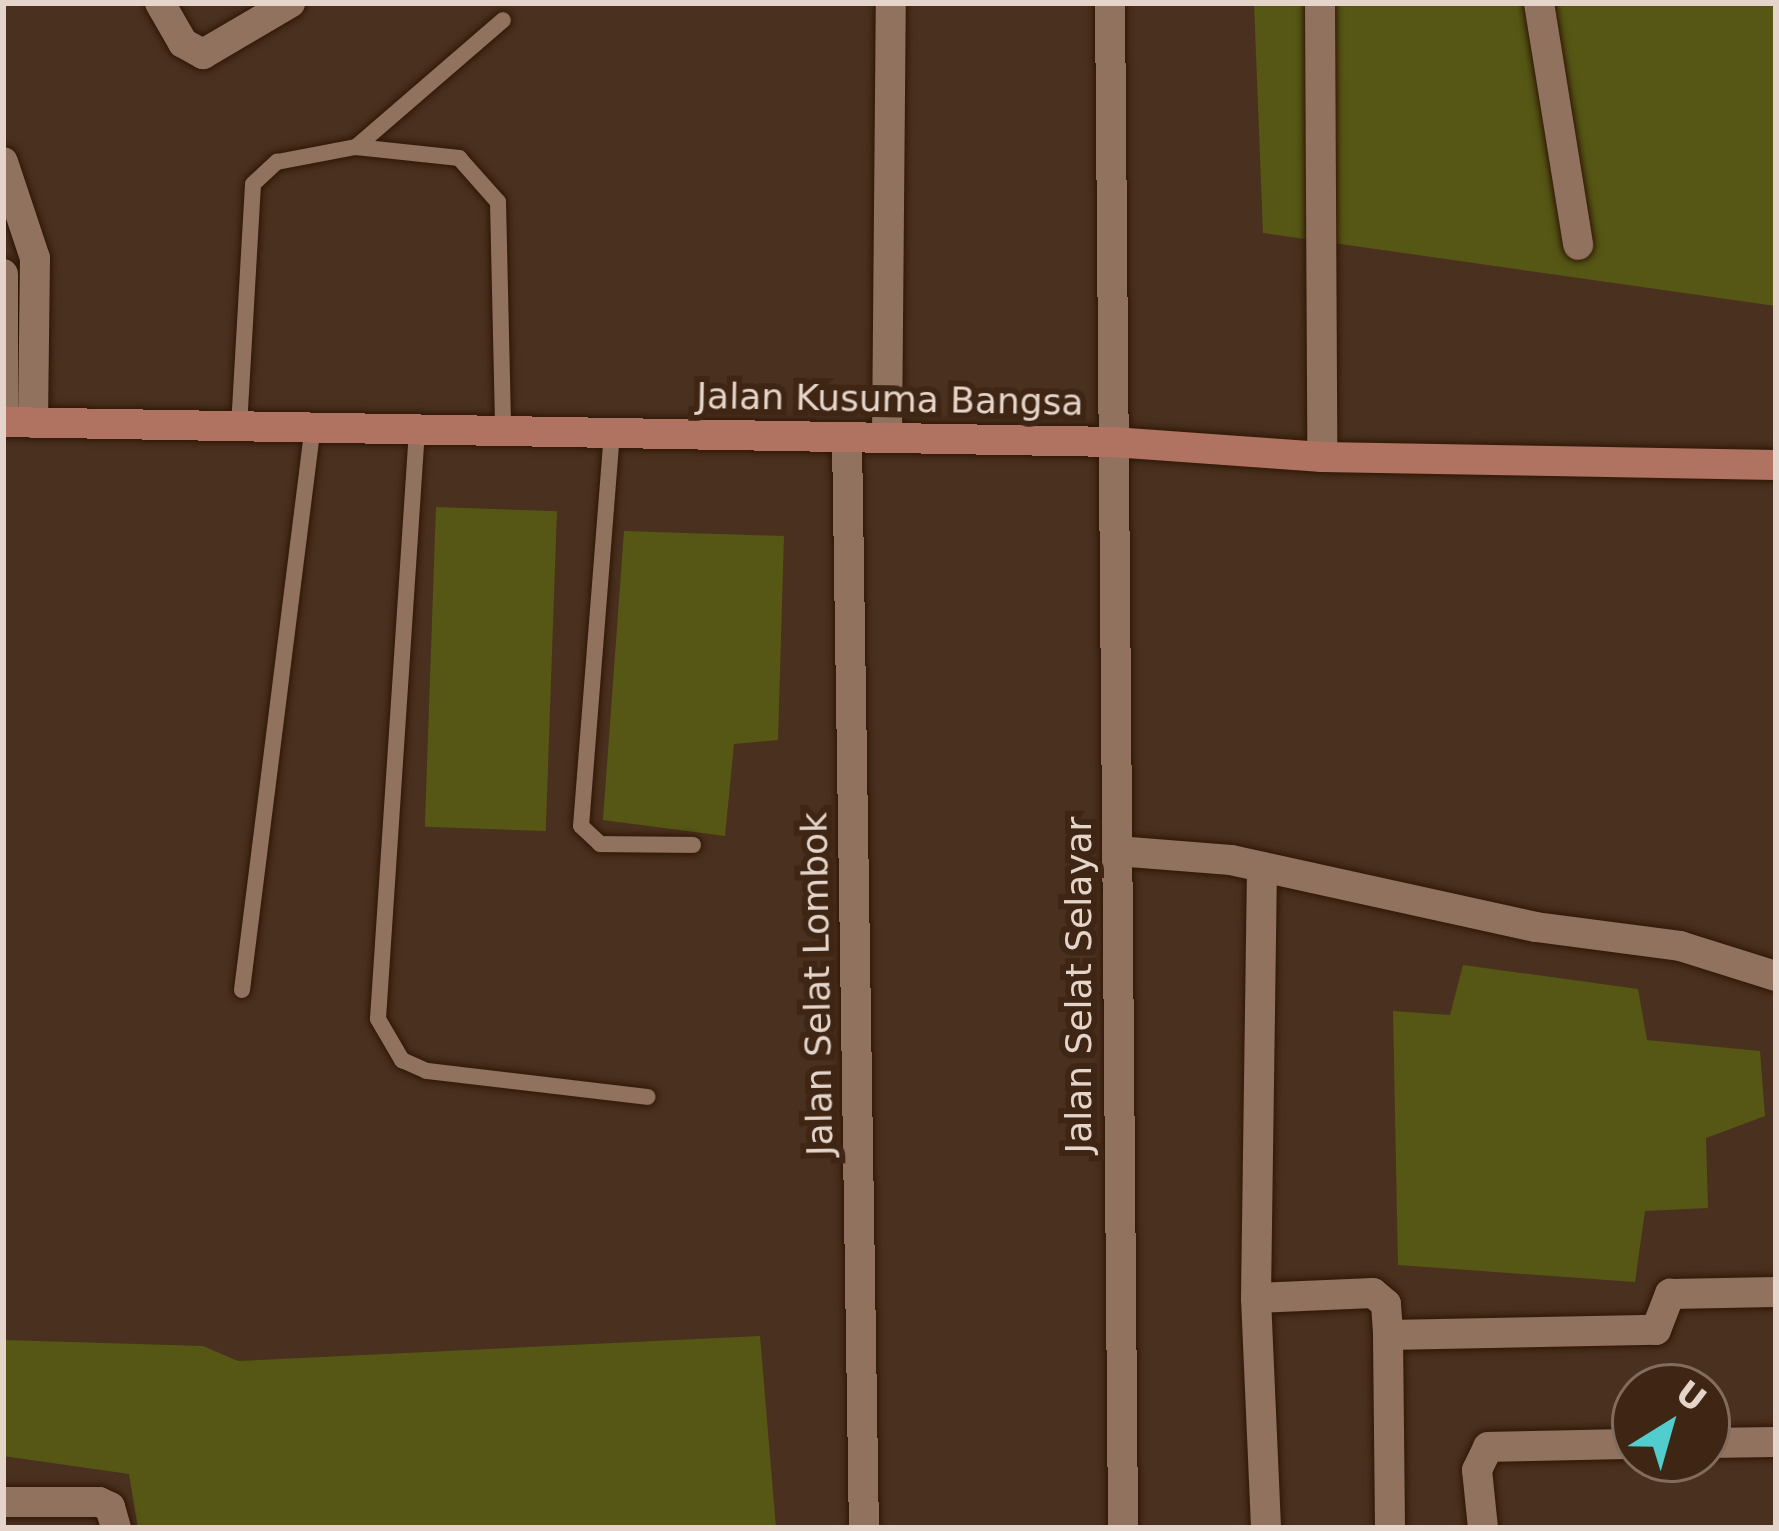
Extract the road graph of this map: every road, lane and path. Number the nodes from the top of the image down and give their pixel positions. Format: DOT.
graph roads {
  1 [pos="160,3"];
  2 [pos="290,3"];
  3 [pos="891,3"];
  4 [pos="1110,3"];
  5 [pos="1320,3"];
  6 [pos="1539,3"];
  7 [pos="503,20"];
  8 [pos="356,147"];
  9 [pos="3,162"];
  10 [pos="1578,245"];
  11 [pos="3,274"];
  12 [pos="13,422"];
  13 [pos="314,424"];
  14 [pos="239,427"];
  15 [pos="503,429"];
  16 [pos="417,430"];
  17 [pos="612,432"];
  18 [pos="887,437"];
  19 [pos="847,439"];
  20 [pos="1113,442"];
  21 [pos="1322,457"];
  22 [pos="1776,465"];
  23 [pos="693,845"];
  24 [pos="1118,851"];
  25 [pos="1262,867"];
  26 [pos="1776,976"];
  27 [pos="242,990"];
  28 [pos="647,1096"];
  29 [pos="1776,1292"];
  30 [pos="1256,1298"];
  31 [pos="1388,1335"];
  32 [pos="1776,1442"];
  33 [pos="1731,1443"];
  34 [pos="1611,1444"];
  35 [pos="3,1502"];
  36 [pos="116,1528"];
  37 [pos="864,1528"];
  38 [pos="1123,1528"];
  39 [pos="1266,1528"];
  40 [pos="1390,1528"];
  41 [pos="1484,1528"];
  1 -- 2 [label="street"];
  3 -- 18 [label="street"];
  4 -- 20 [label="street, Jalan Selat Selayar"];
  5 -- 21 [label="street"];
  6 -- 10 [label="street"];
  7 -- 8 [label="lane"];
  8 -- 14 [label="lane"];
  8 -- 15 [label="lane"];
  9 -- 12 [label="street"];
  11 -- 12 [label="street"];
  12 -- 14 [label="street, Jalan Kusuma Bangsa"];
  13 -- 14 [label="street, Jalan Kusuma Bangsa"];
  13 -- 16 [label="street, Jalan Kusuma Bangsa"];
  13 -- 27 [label="lane"];
  15 -- 16 [label="street, Jalan Kusuma Bangsa"];
  15 -- 17 [label="street, Jalan Kusuma Bangsa"];
  16 -- 28 [label="lane"];
  17 -- 19 [label="street, Jalan Kusuma Bangsa"];
  17 -- 23 [label="lane"];
  18 -- 19 [label="street, Jalan Kusuma Bangsa"];
  18 -- 20 [label="street, Jalan Kusuma Bangsa"];
  19 -- 37 [label="street, Jalan Selat Lombok"];
  20 -- 21 [label="street, Jalan Kusuma Bangsa"];
  20 -- 24 [label="street, Jalan Selat Selayar"];
  21 -- 22 [label="street, Jalan Kusuma Bangsa"];
  24 -- 25 [label="street"];
  24 -- 38 [label="street, Jalan Selat Selayar"];
  25 -- 26 [label="street"];
  25 -- 30 [label="street"];
  29 -- 31 [label="street"];
  30 -- 31 [label="street"];
  30 -- 39 [label="street"];
  31 -- 40 [label="street"];
  32 -- 33 [label="street"];
  34 -- 41 [label="street"];
  35 -- 36 [label="street"];
}
